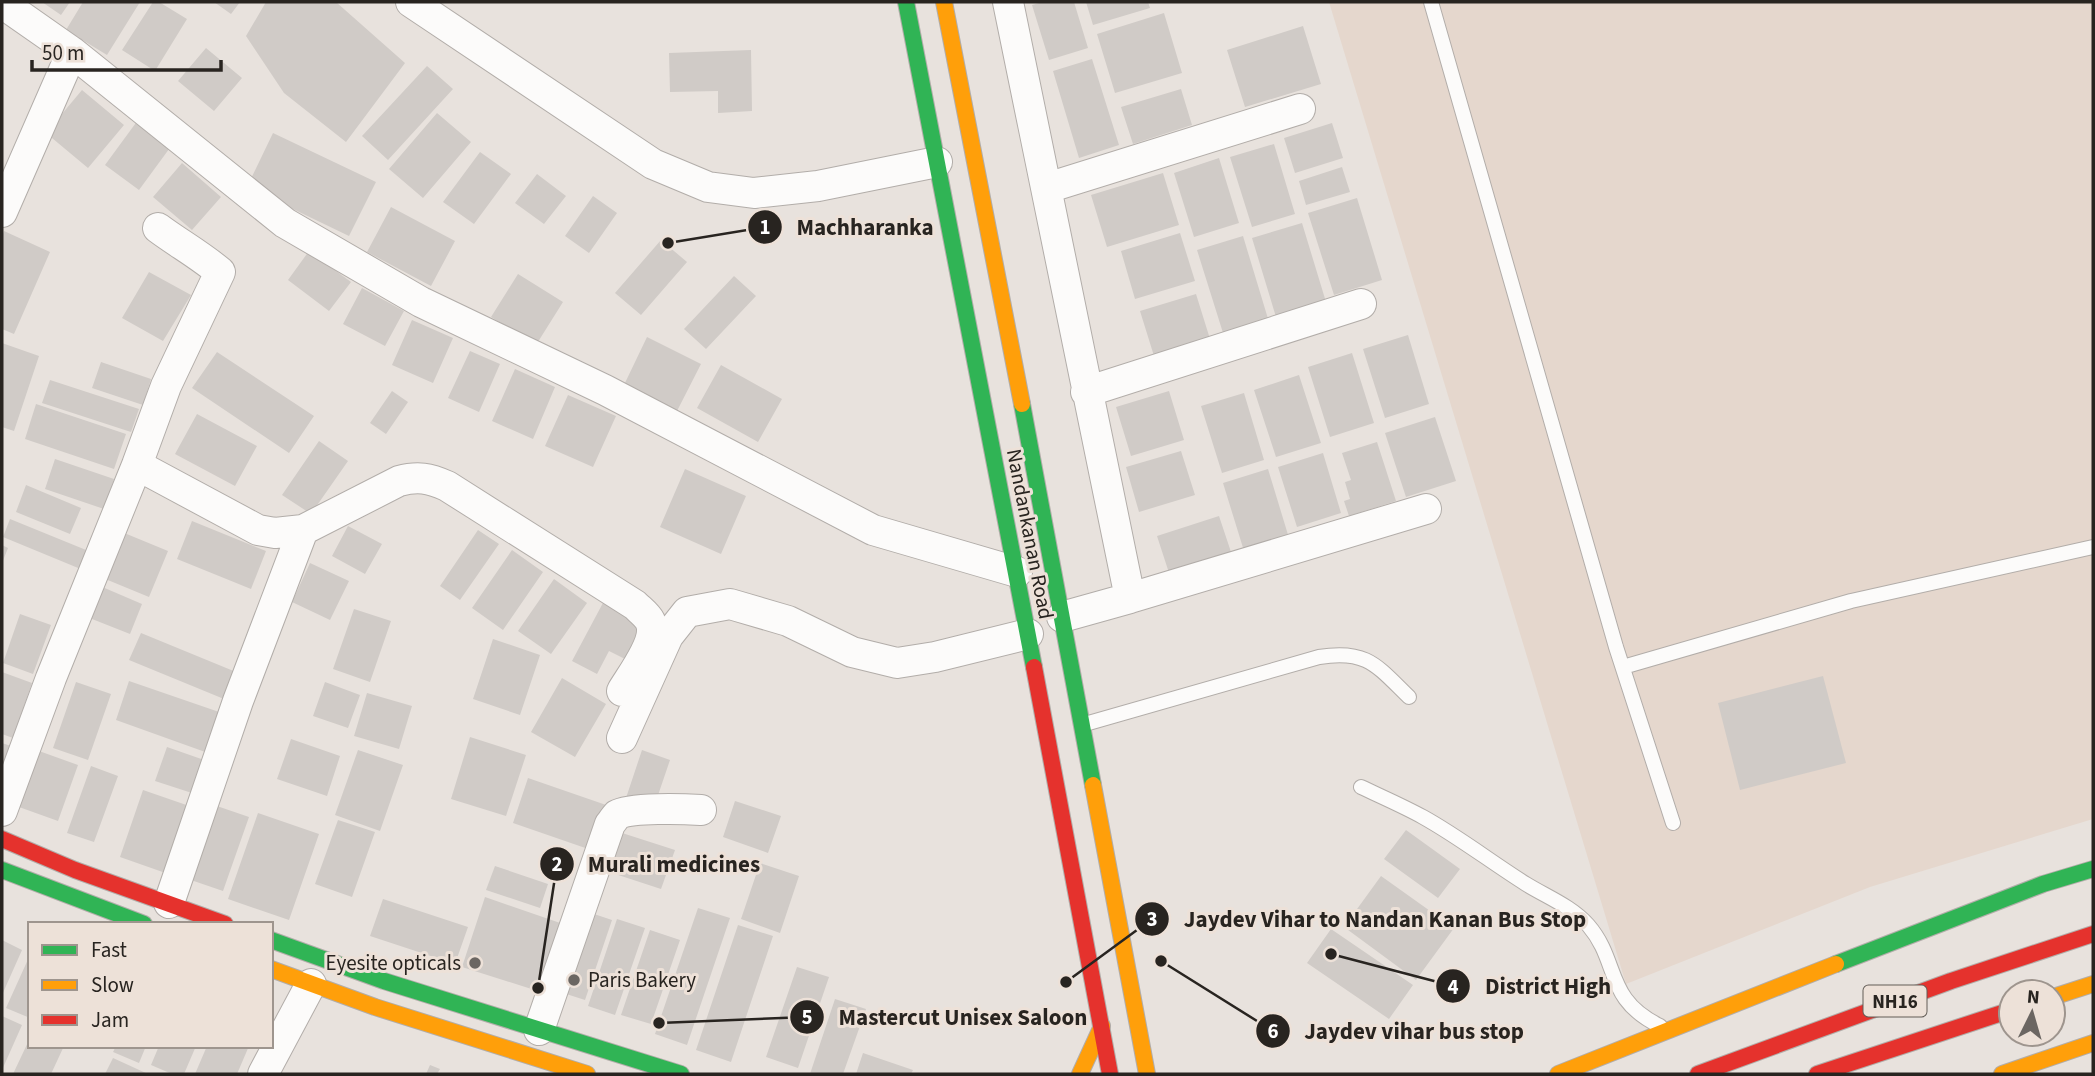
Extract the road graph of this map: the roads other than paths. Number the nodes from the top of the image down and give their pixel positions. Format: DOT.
graph roads {
  1 [pos="411,2"];
  2 [pos="906,2"];
  3 [pos="944,2"];
  4 [pos="1008,2"];
  5 [pos="1431,2"];
  6 [pos="2,3"];
  7 [pos="72,52"];
  8 [pos="1300,109"];
  9 [pos="937,162"];
  10 [pos="9,176"];
  11 [pos="1047,188"];
  12 [pos="2,212"];
  13 [pos="158,228"];
  14 [pos="1361,304"];
  15 [pos="1086,392"];
  16 [pos="137,465"];
  17 [pos="1426,509"];
  18 [pos="303,530"];
  19 [pos="2093,547"];
  20 [pos="1017,572"];
  21 [pos="1130,598"];
  22 [pos="1062,617"];
  23 [pos="1028,634"];
  24 [pos="1623,667"];
  25 [pos="622,691"];
  26 [pos="1409,697"];
  27 [pos="1083,725"];
  28 [pos="622,738"];
  29 [pos="1361,787"];
  30 [pos="702,810"];
  31 [pos="2,811"];
  32 [pos="1673,823"];
  33 [pos="2,839"];
  34 [pos="2093,869"];
  35 [pos="2,870"];
  36 [pos="75,870"];
  37 [pos="65,895"];
  38 [pos="169,903"];
  39 [pos="139,922"];
  40 [pos="220,922"];
  41 [pos="2093,934"];
  42 [pos="273,941"];
  43 [pos="273,970"];
  44 [pos="311,984"];
  45 [pos="2093,984"];
  46 [pos="2067,992"];
  47 [pos="1997,1015"];
  48 [pos="1102,1026"];
  49 [pos="1667,1029"];
  50 [pos="539,1030"];
  51 [pos="2093,1043"];
  52 [pos="538,1067"];
  53 [pos="1148,1070"];
  54 [pos="263,1074"];
  55 [pos="587,1074"];
  56 [pos="681,1074"];
  57 [pos="1080,1074"];
  58 [pos="1110,1074"];
  59 [pos="1558,1074"];
  60 [pos="1698,1074"];
  61 [pos="1818,1074"];
  62 [pos="2002,1074"];
  1 -- 9 [label="street"];
  2 -- 9 [label="main road, Nandankanan Road"];
  3 -- 22 [label="main road, Nandankanan Road"];
  4 -- 11 [label="street"];
  5 -- 24 [label="lane"];
  6 -- 7 [label="street"];
  7 -- 10 [label="street"];
  7 -- 20 [label="street"];
  8 -- 11 [label="street"];
  9 -- 20 [label="main road, Nandankanan Road"];
  10 -- 12 [label="street"];
  11 -- 15 [label="street"];
  13 -- 16 [label="street"];
  14 -- 15 [label="street"];
  15 -- 21 [label="street"];
  16 -- 18 [label="street"];
  16 -- 31 [label="street"];
  17 -- 21 [label="street"];
  18 -- 25 [label="street"];
  18 -- 38 [label="street"];
  19 -- 24 [label="lane"];
  20 -- 23 [label="main road, Nandankanan Road"];
  21 -- 22 [label="street"];
  22 -- 27 [label="main road, Nandankanan Road"];
  23 -- 28 [label="street"];
  23 -- 48 [label="main road, Nandankanan Road"];
  24 -- 32 [label="lane"];
  26 -- 27 [label="lane"];
  27 -- 53 [label="main road, Nandankanan Road"];
  29 -- 49 [label="lane"];
  30 -- 50 [label="street"];
  33 -- 36 [label="main road"];
  34 -- 49 [label="main road"];
  35 -- 37 [label="main road"];
  36 -- 37 [label="main road"];
  36 -- 38 [label="main road"];
  37 -- 39 [label="main road"];
  38 -- 40 [label="main road"];
  41 -- 60 [label="main road, NH16"];
  42 -- 50 [label="main road"];
  43 -- 44 [label="main road"];
  44 -- 52 [label="main road"];
  44 -- 54 [label="street"];
  45 -- 46 [label="main road"];
  47 -- 61 [label="main road, NH16"];
  48 -- 57 [label="main road"];
  48 -- 58 [label="main road, Nandankanan Road"];
  49 -- 59 [label="main road"];
  50 -- 56 [label="main road"];
  51 -- 62 [label="main road"];
  52 -- 55 [label="main road"];
}
